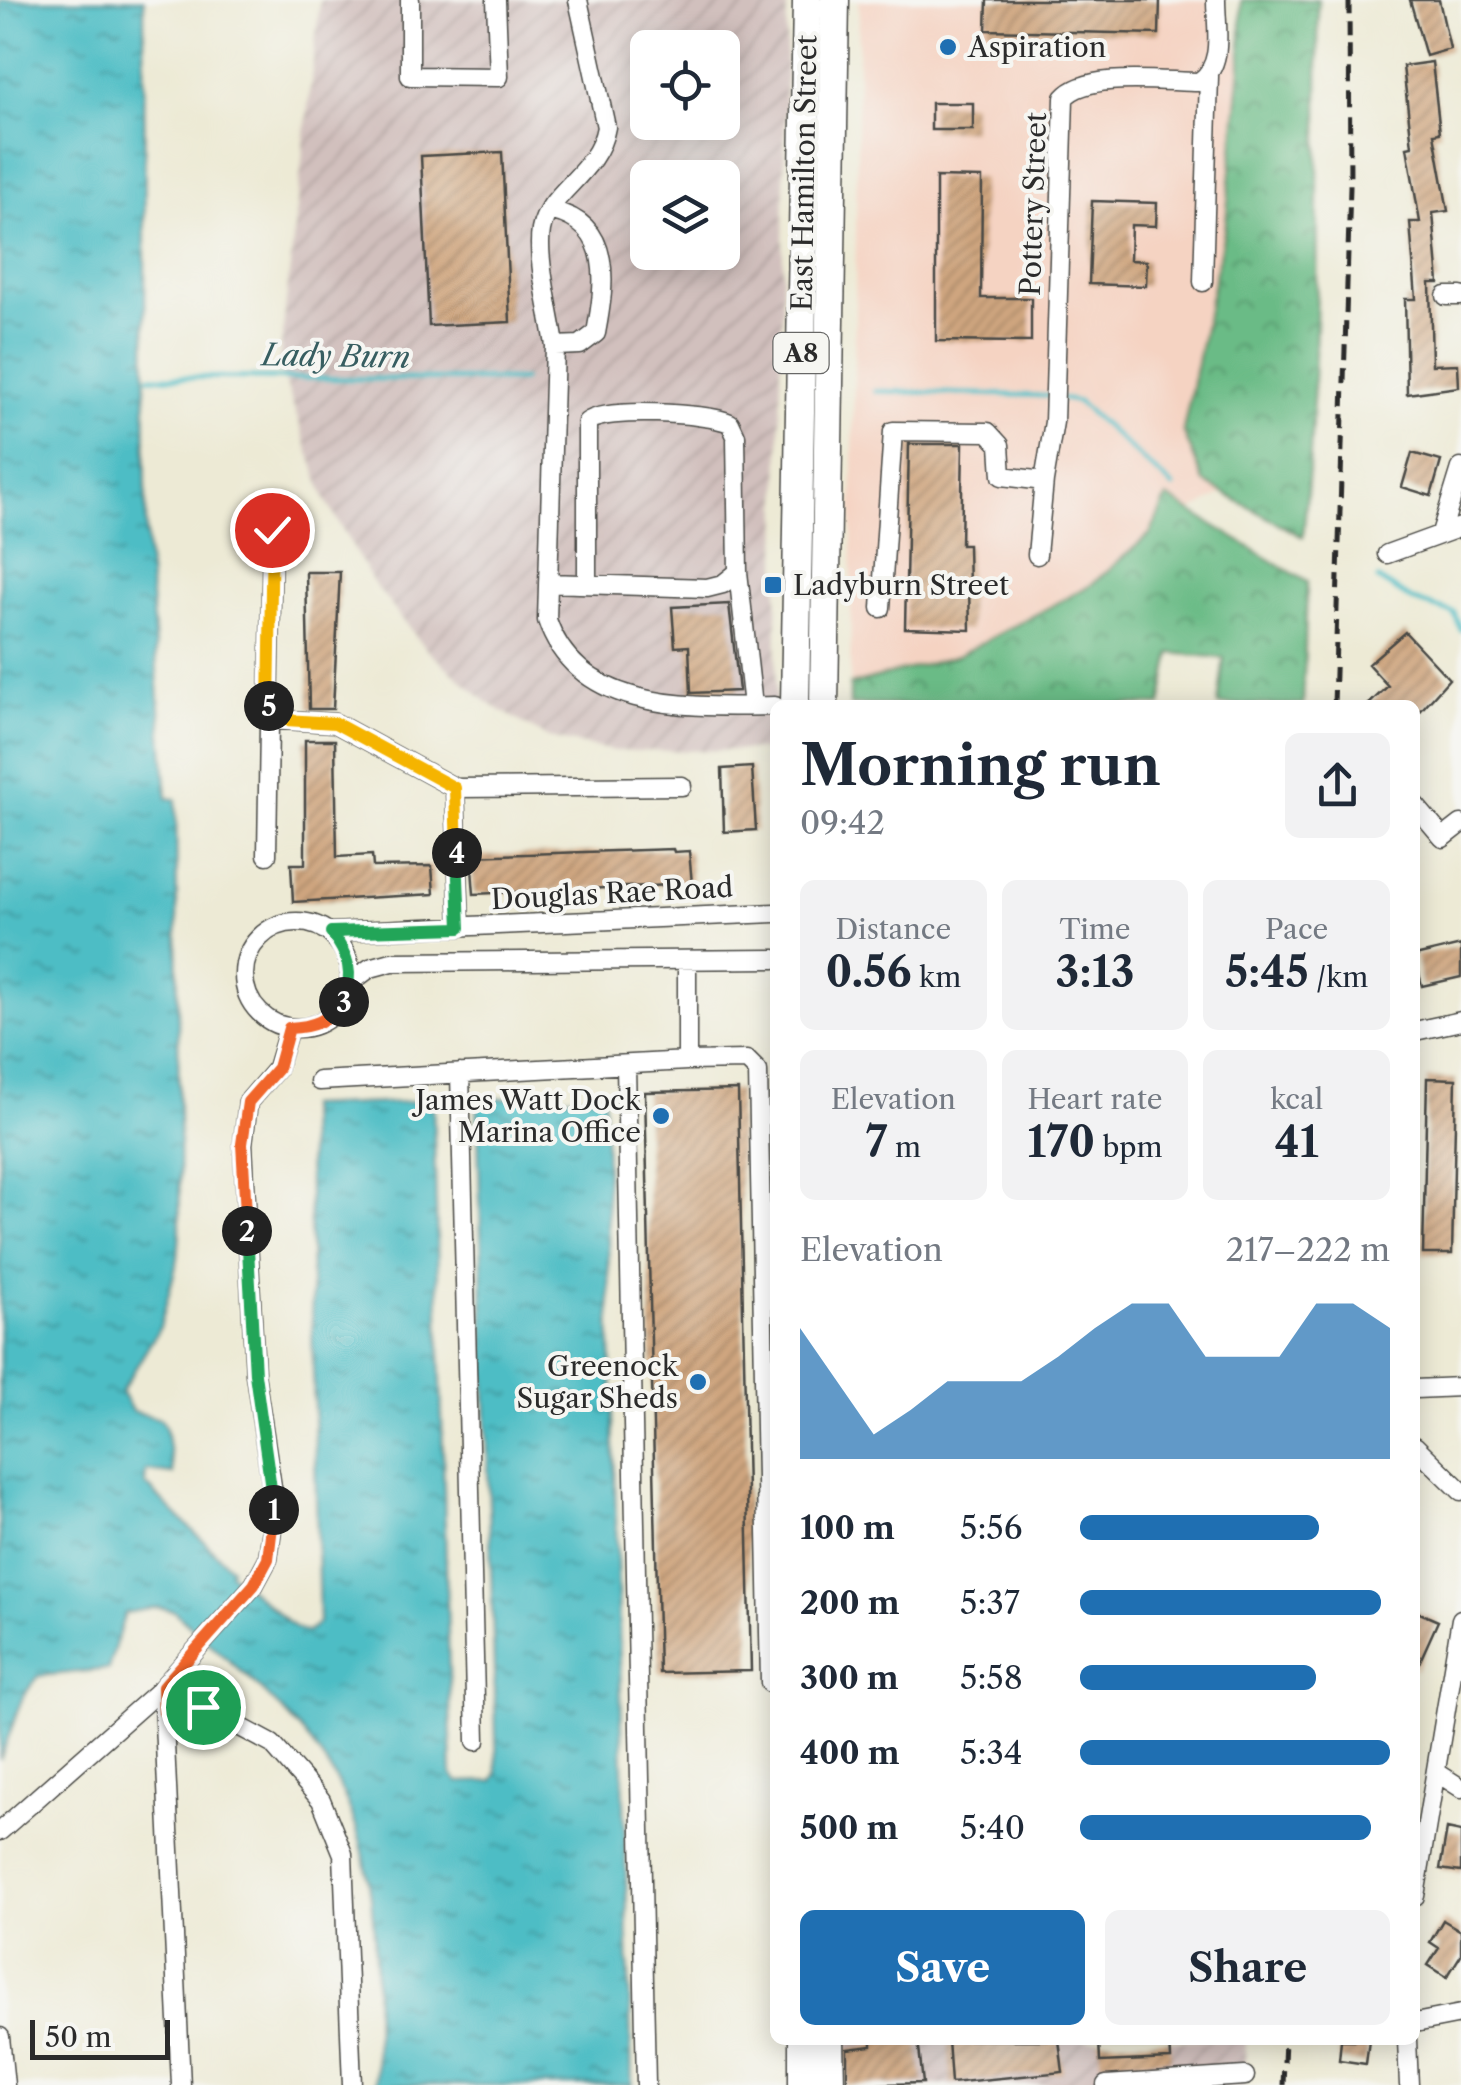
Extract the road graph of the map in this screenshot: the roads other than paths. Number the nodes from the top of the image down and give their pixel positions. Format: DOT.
graph roads {
  1 [pos="410,0"];
  2 [pos="496,0"];
  3 [pos="578,0"];
  4 [pos="807,0"];
  5 [pos="835,0"];
  6 [pos="1216,0"];
  7 [pos="820,59"];
  8 [pos="1209,76"];
  9 [pos="552,211"];
  10 [pos="1202,282"];
  11 [pos="554,346"];
  12 [pos="1461,468"];
  13 [pos="1044,481"];
  14 [pos="1461,527"];
  15 [pos="272,530"];
  16 [pos="1441,534"];
  17 [pos="1388,554"];
  18 [pos="1037,555"];
  19 [pos="738,572"];
  20 [pos="548,583"];
  21 [pos="587,584"];
  22 [pos="881,608"];
  23 [pos="796,700"];
  24 [pos="824,700"];
  25 [pos="752,706"];
  26 [pos="770,706"];
  27 [pos="269,719"];
  28 [pos="682,786"];
  29 [pos="455,788"];
  30 [pos="1420,811"];
  31 [pos="1461,824"];
  32 [pos="267,855"];
  33 [pos="770,914"];
  34 [pos="460,928"];
  35 [pos="331,932"];
  36 [pos="770,959"];
  37 [pos="687,960"];
  38 [pos="351,982"];
  39 [pos="1461,1020"];
  40 [pos="289,1028"];
  41 [pos="1420,1030"];
  42 [pos="687,1062"];
  43 [pos="626,1065"];
  44 [pos="460,1074"];
  45 [pos="319,1081"];
  46 [pos="1461,1387"];
  47 [pos="1420,1389"];
  48 [pos="1420,1451"];
  49 [pos="1461,1492"];
  50 [pos="1461,1618"];
  51 [pos="770,1683"];
  52 [pos="163,1687"];
  53 [pos="164,1712"];
  54 [pos="476,1741"];
  55 [pos="1436,1772"];
  56 [pos="1461,1788"];
  57 [pos="0,1831"];
  58 [pos="1420,1866"];
  59 [pos="1461,2014"];
  60 [pos="1420,2021"];
  61 [pos="0,2037"];
  62 [pos="802,2045"];
  63 [pos="830,2045"];
  64 [pos="1407,2045"];
  65 [pos="1245,2076"];
  66 [pos="5,2085"];
  67 [pos="181,2085"];
  68 [pos="352,2085"];
  69 [pos="646,2085"];
  70 [pos="803,2085"];
  71 [pos="830,2085"];
  72 [pos="1106,2085"];
  73 [pos="1409,2085"];
  1 -- 2 [label="street"];
  3 -- 9 [label="street"];
  4 -- 7 [label="highway, East Hamilton Street / A8"];
  5 -- 7 [label="highway, East Hamilton Street / A8"];
  6 -- 8 [label="street"];
  7 -- 23 [label="highway, East Hamilton Street / A8"];
  7 -- 24 [label="highway, East Hamilton Street / A8"];
  8 -- 10 [label="street"];
  8 -- 13 [label="street, Pottery Street"];
  9 -- 11 [label="street"];
  9 -- 11 [label="street"];
  11 -- 20 [label="street"];
  12 -- 16 [label="street"];
  13 -- 18 [label="street, Pottery Street"];
  13 -- 22 [label="street"];
  14 -- 16 [label="street"];
  15 -- 27 [label="street"];
  16 -- 17 [label="street"];
  19 -- 21 [label="street"];
  19 -- 21 [label="street"];
  19 -- 25 [label="street"];
  20 -- 21 [label="street"];
  20 -- 25 [label="street"];
  25 -- 26 [label="street"];
  27 -- 29 [label="street"];
  27 -- 32 [label="street"];
  28 -- 29 [label="street"];
  29 -- 34 [label="street"];
  30 -- 31 [label="street"];
  33 -- 34 [label="street, Douglas Rae Road"];
  34 -- 35 [label="street, Douglas Rae Road"];
  35 -- 38 [label="street"];
  35 -- 40 [label="street"];
  36 -- 37 [label="street"];
  37 -- 38 [label="street"];
  37 -- 42 [label="street"];
  38 -- 40 [label="street"];
  39 -- 41 [label="street"];
  40 -- 52 [label="street"];
  42 -- 43 [label="street"];
  42 -- 51 [label="street"];
  43 -- 44 [label="street"];
  43 -- 69 [label="street"];
  44 -- 45 [label="street"];
  44 -- 54 [label="street"];
  46 -- 47 [label="street"];
  48 -- 49 [label="street"];
  50 -- 55 [label="street"];
  52 -- 53 [label="street"];
  52 -- 57 [label="street"];
  53 -- 67 [label="street"];
  53 -- 68 [label="street"];
  55 -- 56 [label="street"];
  55 -- 58 [label="street"];
  59 -- 60 [label="street"];
  61 -- 66 [label="street"];
  62 -- 70 [label="highway"];
  63 -- 71 [label="highway"];
  64 -- 73 [label="street"];
  65 -- 72 [label="street"];
}
